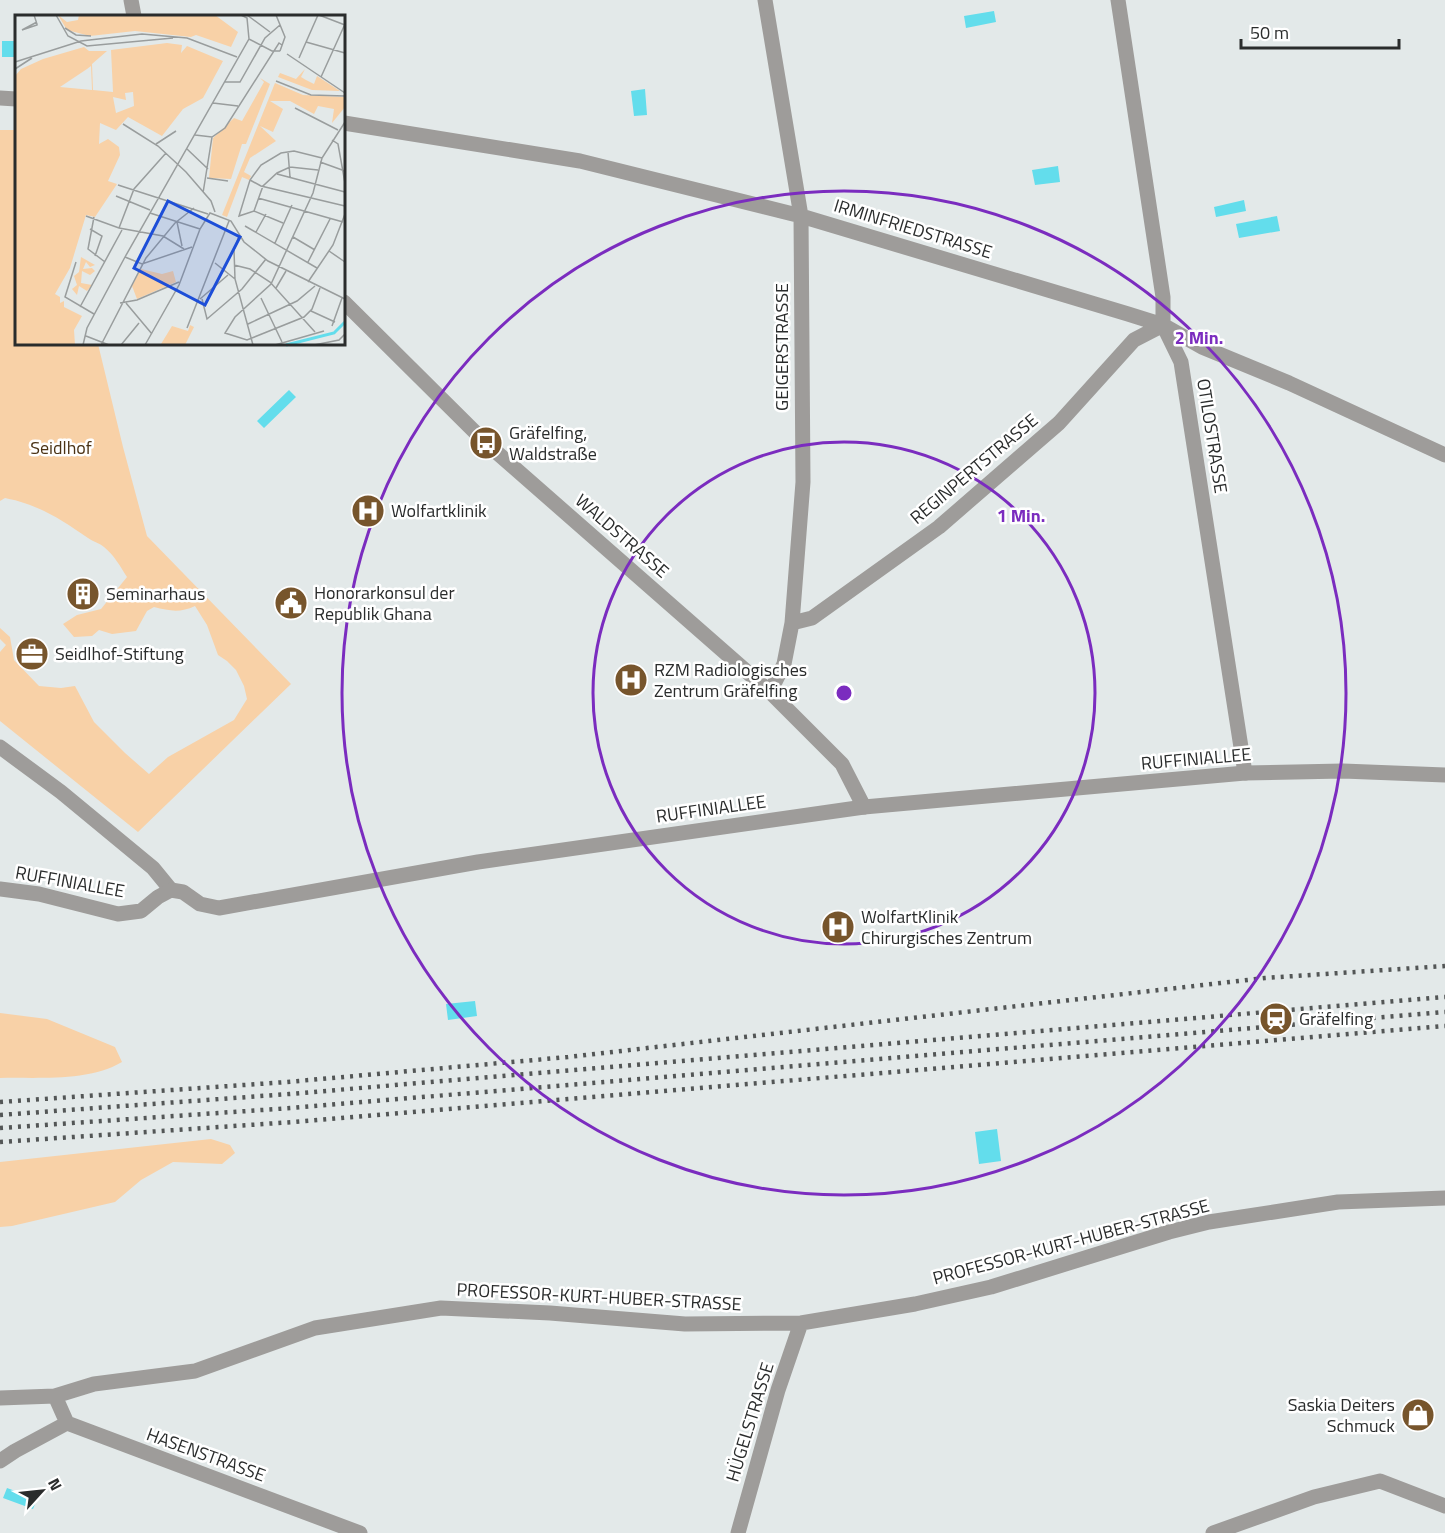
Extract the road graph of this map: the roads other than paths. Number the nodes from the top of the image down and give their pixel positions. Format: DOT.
graph roads {
  1 [pos="131,0"];
  2 [pos="765,0"];
  3 [pos="1118,0"];
  4 [pos="134,15"];
  5 [pos="0,98"];
  6 [pos="15,99"];
  7 [pos="345,123"];
  8 [pos="801,216"];
  9 [pos="345,303"];
  10 [pos="1163,325"];
  11 [pos="1445,455"];
  12 [pos="792,623"];
  13 [pos="770,692"];
  14 [pos="0,747"];
  15 [pos="1245,773"];
  16 [pos="1445,775"];
  17 [pos="864,807"];
  18 [pos="0,889"];
  19 [pos="171,890"];
  20 [pos="1445,1198"];
  21 [pos="801,1323"];
  22 [pos="55,1396"];
  23 [pos="0,1398"];
  24 [pos="67,1424"];
  25 [pos="0,1461"];
  26 [pos="1445,1506"];
  27 [pos="360,1533"];
  28 [pos="738,1533"];
  29 [pos="1213,1533"];
  1 -- 4 [label="street"];
  2 -- 8 [label="street, GEIGERSTRASSE"];
  3 -- 10 [label="street, OTILOSTRASSE"];
  5 -- 6 [label="street"];
  7 -- 8 [label="street, IRMINFRIEDSTRASSE"];
  8 -- 10 [label="street, IRMINFRIEDSTRASSE"];
  8 -- 12 [label="street, GEIGERSTRASSE"];
  9 -- 13 [label="street, WALDSTRASSE"];
  10 -- 11 [label="street, IRMINFRIEDSTRASSE"];
  10 -- 12 [label="street, REGINPERTSTRASSE"];
  10 -- 15 [label="street, OTILOSTRASSE"];
  12 -- 13 [label="street, GEIGERSTRASSE"];
  13 -- 17 [label="street, WALDSTRASSE"];
  14 -- 19 [label="street"];
  15 -- 16 [label="street, RUFFINIALLEE"];
  15 -- 17 [label="street, RUFFINIALLEE"];
  17 -- 19 [label="street, RUFFINIALLEE"];
  18 -- 19 [label="street, RUFFINIALLEE"];
  20 -- 21 [label="street, PROFESSOR-KURT-HUBER-STRASSE"];
  21 -- 22 [label="street, PROFESSOR-KURT-HUBER-STRASSE"];
  21 -- 28 [label="street, HÜGELSTRASSE"];
  22 -- 23 [label="street, PROFESSOR-KURT-HUBER-STRASSE"];
  22 -- 24 [label="street"];
  24 -- 25 [label="street"];
  24 -- 27 [label="street, HASENSTRASSE"];
  26 -- 29 [label="street"];
}
